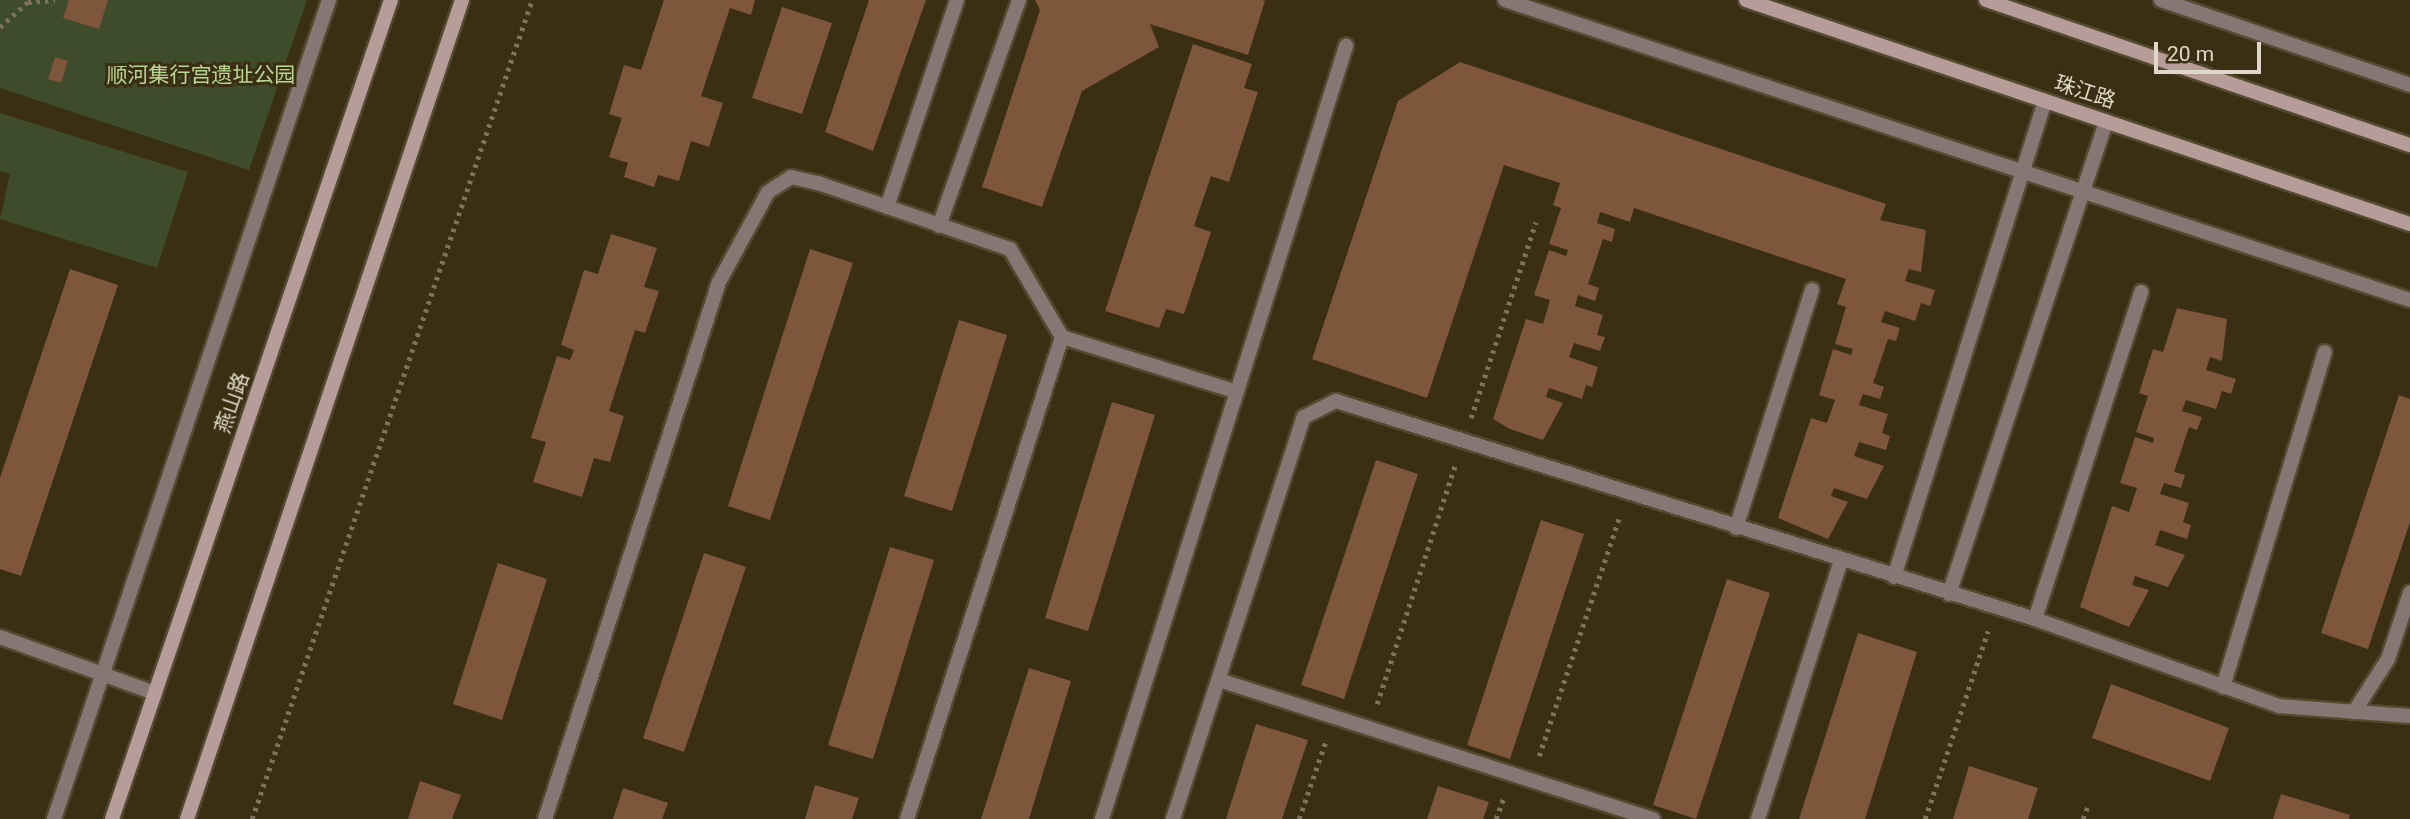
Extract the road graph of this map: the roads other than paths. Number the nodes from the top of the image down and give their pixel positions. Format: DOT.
graph roads {
  1 [pos="329,0"];
  2 [pos="391,0"];
  3 [pos="462,0"];
  4 [pos="957,0"];
  5 [pos="1019,0"];
  6 [pos="1505,0"];
  7 [pos="1746,0"];
  8 [pos="1986,0"];
  9 [pos="2161,0"];
  10 [pos="1346,46"];
  11 [pos="2410,85"];
  12 [pos="2045,101"];
  13 [pos="2106,121"];
  14 [pos="2410,145"];
  15 [pos="2021,170"];
  16 [pos="2081,190"];
  17 [pos="887,207"];
  18 [pos="2410,224"];
  19 [pos="939,226"];
  20 [pos="1812,290"];
  21 [pos="2141,292"];
  22 [pos="2410,300"];
  23 [pos="1062,337"];
  24 [pos="2325,352"];
  25 [pos="1237,392"];
  26 [pos="1736,528"];
  27 [pos="1841,561"];
  28 [pos="1894,577"];
  29 [pos="2410,593"];
  30 [pos="1950,594"];
  31 [pos="2035,620"];
  32 [pos="0,637"];
  33 [pos="102,674"];
  34 [pos="1219,680"];
  35 [pos="2223,687"];
  36 [pos="155,693"];
  37 [pos="2354,712"];
  38 [pos="2410,716"];
  39 [pos="54,819"];
  40 [pos="112,819"];
  41 [pos="187,819"];
  42 [pos="545,819"];
  43 [pos="907,819"];
  44 [pos="1102,819"];
  45 [pos="1173,819"];
  46 [pos="1653,819"];
  47 [pos="1758,819"];
  1 -- 33 [label="lane"];
  2 -- 36 [label="street, 燕山路"];
  3 -- 41 [label="street"];
  4 -- 17 [label="lane"];
  5 -- 19 [label="lane"];
  6 -- 15 [label="lane"];
  7 -- 12 [label="street, 珠江路"];
  8 -- 14 [label="street"];
  9 -- 11 [label="lane"];
  10 -- 25 [label="lane"];
  12 -- 13 [label="street, 珠江路"];
  12 -- 15 [label="lane"];
  13 -- 16 [label="lane"];
  13 -- 18 [label="street, 珠江路"];
  15 -- 16 [label="lane"];
  15 -- 28 [label="lane"];
  16 -- 22 [label="lane"];
  16 -- 30 [label="lane"];
  17 -- 19 [label="lane"];
  17 -- 42 [label="lane"];
  19 -- 23 [label="lane"];
  20 -- 26 [label="lane"];
  21 -- 31 [label="lane"];
  23 -- 25 [label="lane"];
  23 -- 43 [label="lane"];
  24 -- 35 [label="lane"];
  25 -- 44 [label="lane"];
  26 -- 27 [label="lane"];
  26 -- 34 [label="lane"];
  27 -- 28 [label="lane"];
  27 -- 47 [label="lane"];
  28 -- 30 [label="lane"];
  29 -- 37 [label="lane"];
  30 -- 31 [label="lane"];
  31 -- 35 [label="lane"];
  32 -- 33 [label="lane"];
  33 -- 36 [label="lane"];
  33 -- 39 [label="lane"];
  34 -- 45 [label="lane"];
  34 -- 46 [label="lane"];
  35 -- 37 [label="lane"];
  36 -- 40 [label="street, 燕山路"];
  37 -- 38 [label="lane"];
}
